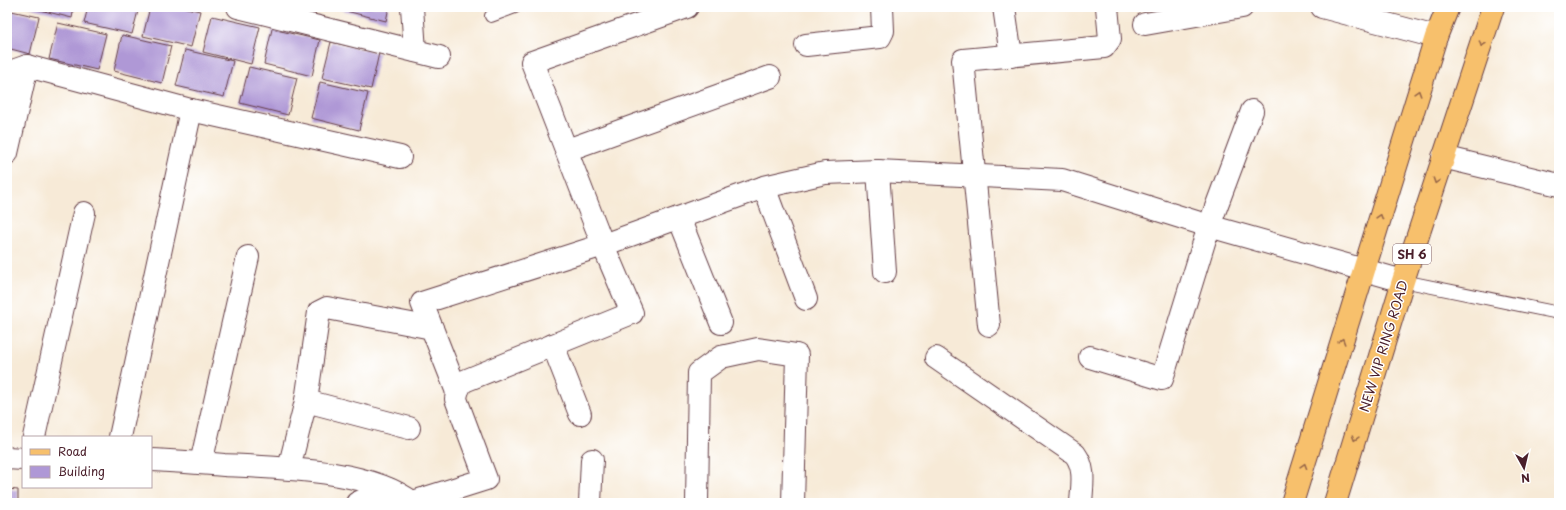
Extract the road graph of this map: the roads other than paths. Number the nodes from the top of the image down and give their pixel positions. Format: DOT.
graph roads {
  1 [pos="238,7"];
  2 [pos="412,7"];
  3 [pos="515,7"];
  4 [pos="687,7"];
  5 [pos="882,7"];
  6 [pos="1004,7"];
  7 [pos="1107,7"];
  8 [pos="1242,7"];
  9 [pos="1322,7"];
  10 [pos="1448,7"];
  11 [pos="1493,7"];
  12 [pos="1197,11"];
  13 [pos="491,16"];
  14 [pos="1145,24"];
  15 [pos="1436,37"];
  16 [pos="806,46"];
  17 [pos="415,51"];
  18 [pos="1011,56"];
  19 [pos="439,57"];
  20 [pos="17,70"];
  21 [pos="770,77"];
  22 [pos="191,110"];
  23 [pos="1252,111"];
  24 [pos="567,150"];
  25 [pos="7,153"];
  26 [pos="400,157"];
  27 [pos="1444,157"];
  28 [pos="878,170"];
  29 [pos="973,176"];
  30 [pos="1559,185"];
  31 [pos="764,187"];
  32 [pos="84,213"];
  33 [pos="679,218"];
  34 [pos="1209,226"];
  35 [pos="603,246"];
  36 [pos="248,257"];
  37 [pos="1364,270"];
  38 [pos="885,272"];
  39 [pos="1403,281"];
  40 [pos="806,299"];
  41 [pos="1559,314"];
  42 [pos="721,322"];
  43 [pos="989,325"];
  44 [pos="432,328"];
  45 [pos="553,345"];
  46 [pos="1090,357"];
  47 [pos="936,358"];
  48 [pos="457,392"];
  49 [pos="306,401"];
  50 [pos="580,414"];
  51 [pos="409,428"];
  52 [pos="34,436"];
  53 [pos="120,436"];
  54 [pos="7,458"];
  55 [pos="22,459"];
  56 [pos="152,460"];
  57 [pos="592,460"];
  58 [pos="201,463"];
  59 [pos="290,468"];
  60 [pos="388,489"];
  61 [pos="357,503"];
  62 [pos="413,503"];
  63 [pos="590,503"];
  64 [pos="697,503"];
  65 [pos="793,503"];
  66 [pos="1081,503"];
  67 [pos="1292,503"];
  68 [pos="1335,503"];
  1 -- 17 [label="street"];
  2 -- 17 [label="street"];
  3 -- 13 [label="lane"];
  4 -- 24 [label="street"];
  5 -- 16 [label="street"];
  6 -- 18 [label="street"];
  7 -- 18 [label="street"];
  8 -- 12 [label="street"];
  9 -- 15 [label="street"];
  10 -- 15 [label="main road"];
  11 -- 27 [label="main road, NEW VIP RING ROAD / SH 6, one-way"];
  12 -- 14 [label="street"];
  37 -- 15 [label="main road, one-way"];
  17 -- 19 [label="street"];
  18 -- 29 [label="street"];
  20 -- 22 [label="street"];
  20 -- 25 [label="street"];
  21 -- 24 [label="street"];
  22 -- 26 [label="street"];
  22 -- 53 [label="street"];
  23 -- 34 [label="street"];
  24 -- 35 [label="street"];
  27 -- 30 [label="street"];
  27 -- 39 [label="main road, NEW VIP RING ROAD / SH 6, one-way"];
  28 -- 29 [label="street"];
  28 -- 31 [label="street"];
  28 -- 38 [label="street"];
  29 -- 34 [label="street"];
  29 -- 43 [label="street"];
  31 -- 33 [label="street"];
  31 -- 40 [label="street"];
  32 -- 52 [label="street"];
  33 -- 35 [label="street"];
  33 -- 42 [label="street"];
  34 -- 37 [label="street"];
  34 -- 46 [label="street"];
  35 -- 44 [label="street"];
  35 -- 45 [label="street"];
  36 -- 58 [label="street"];
  37 -- 39 [label="street"];
  67 -- 37 [label="main road, one-way"];
  39 -- 41 [label="lane"];
  39 -- 68 [label="main road, NEW VIP RING ROAD / SH 6, one-way"];
  44 -- 48 [label="street"];
  44 -- 49 [label="street"];
  45 -- 48 [label="street"];
  45 -- 50 [label="street"];
  47 -- 66 [label="street"];
  48 -- 62 [label="street"];
  49 -- 51 [label="street"];
  49 -- 59 [label="street"];
  54 -- 55 [label="street"];
  56 -- 58 [label="street"];
  57 -- 63 [label="street"];
  58 -- 59 [label="street"];
  59 -- 60 [label="street"];
  60 -- 61 [label="street"];
  60 -- 62 [label="street"];
  64 -- 65 [label="street"];
}
